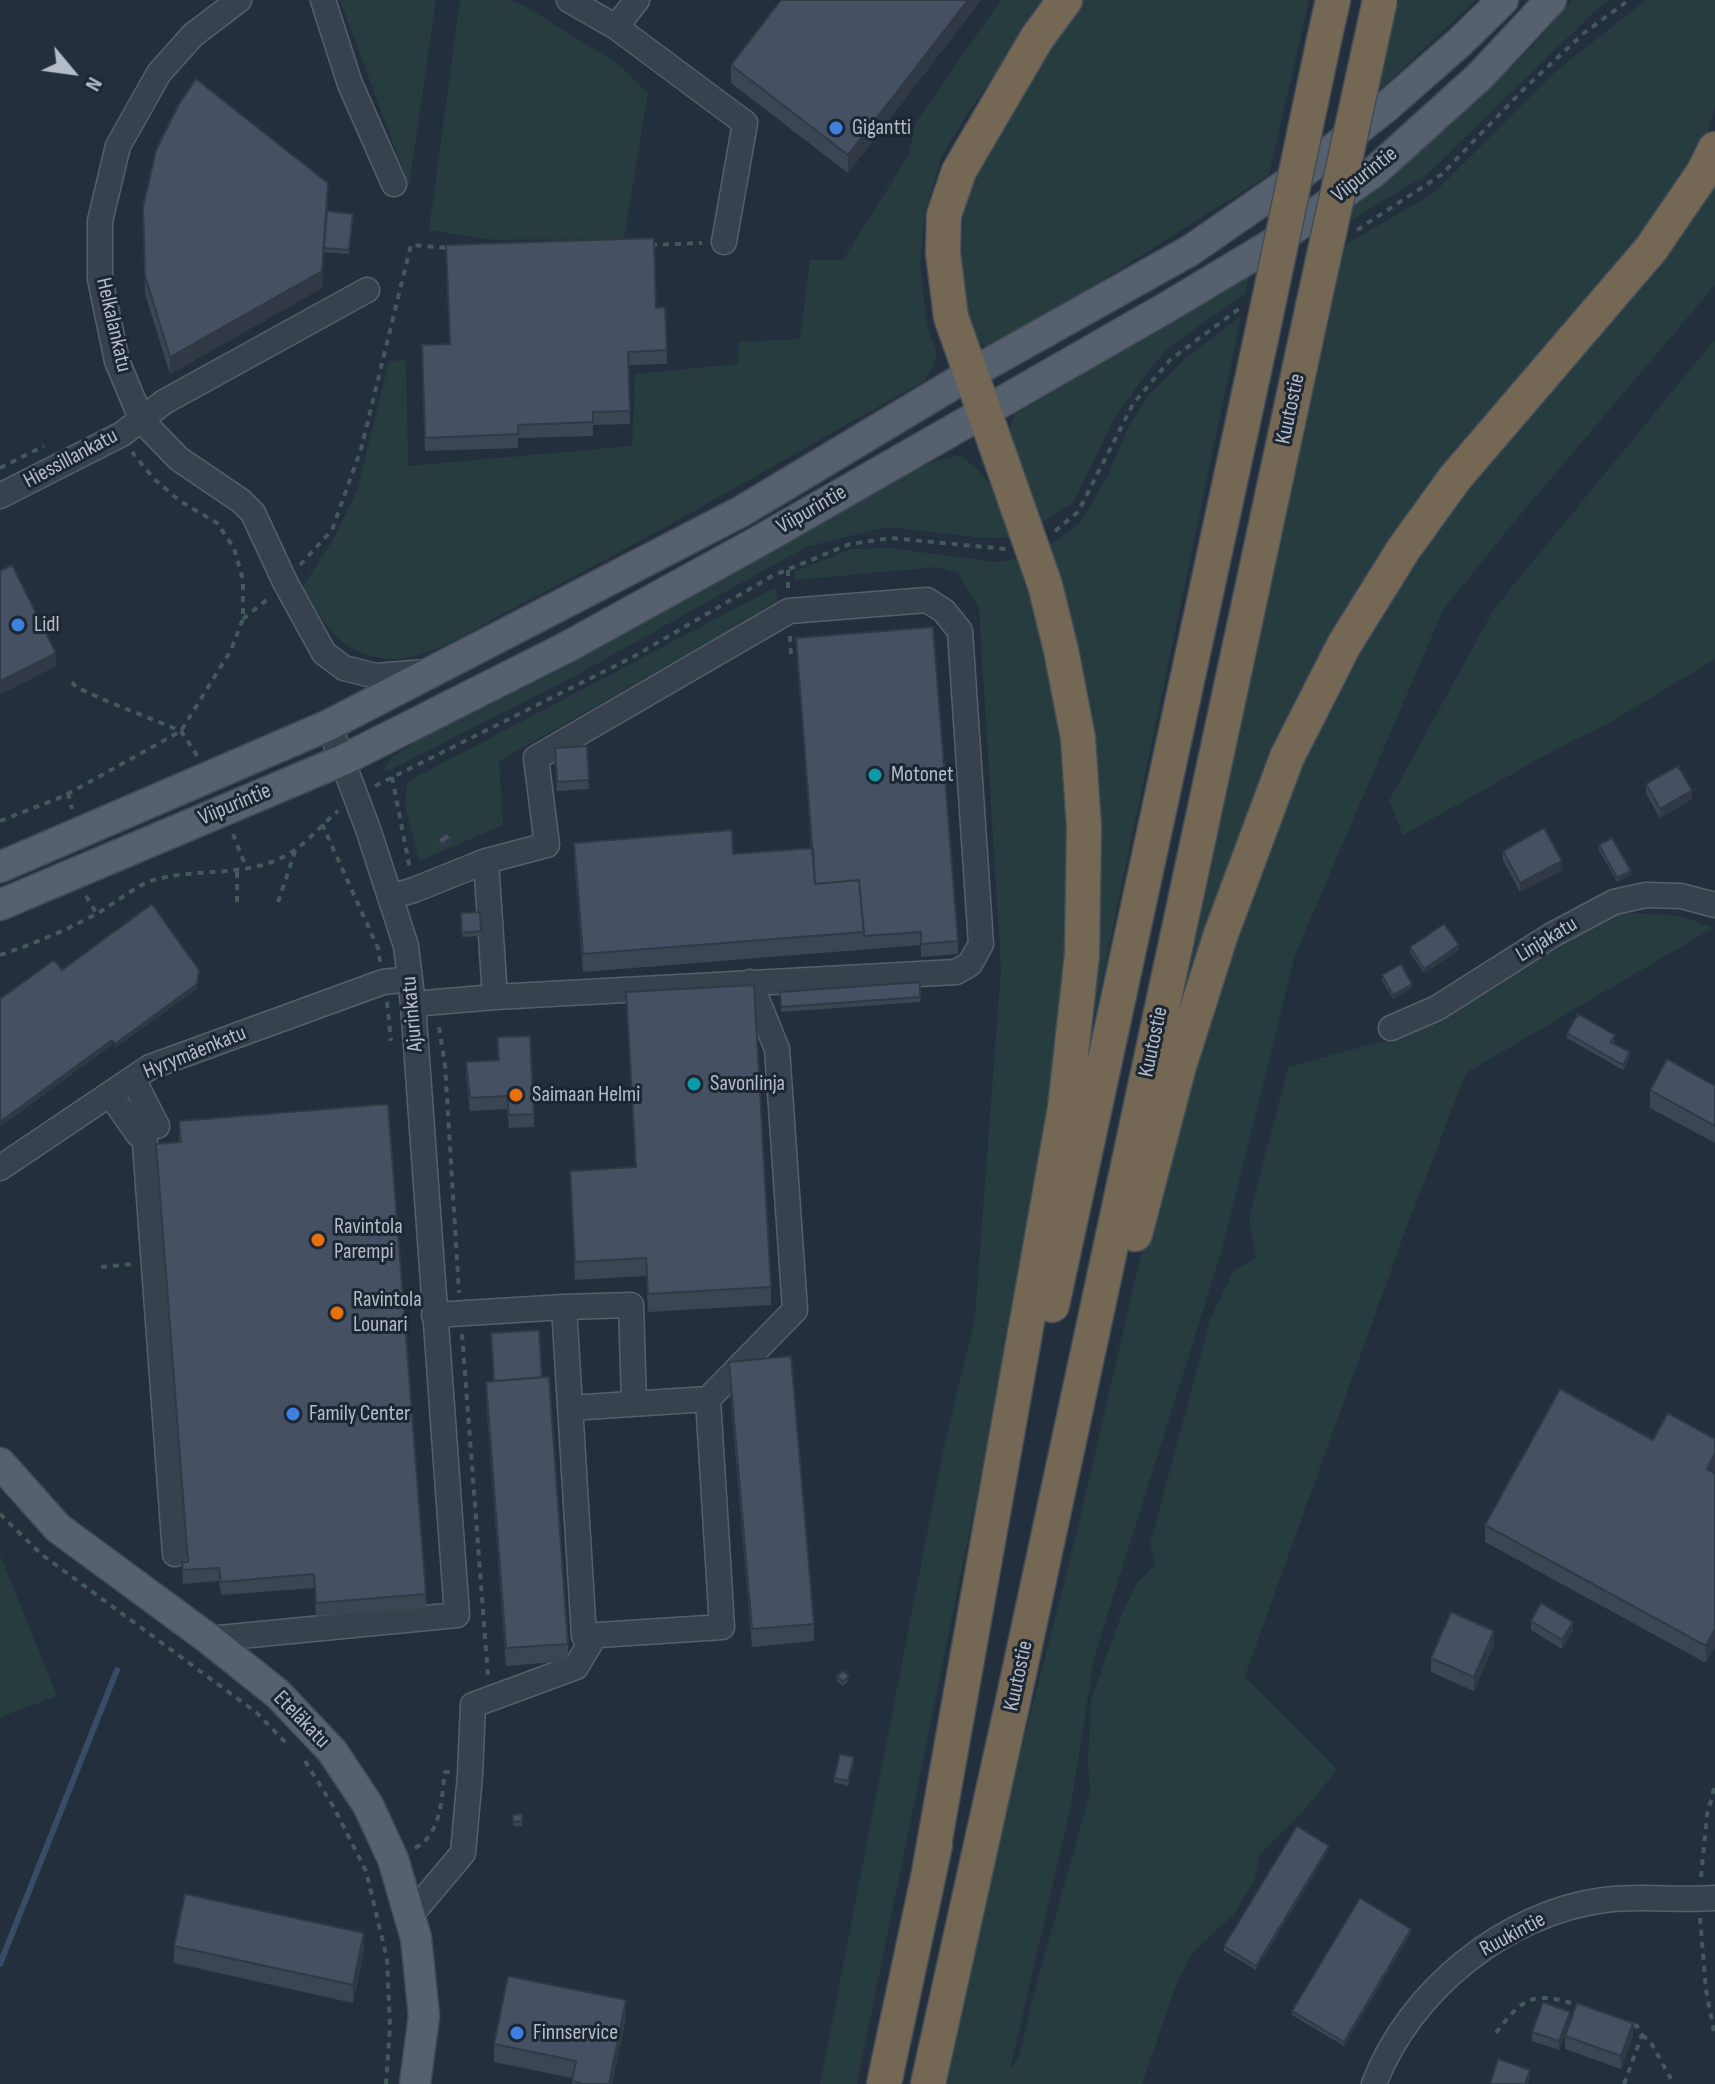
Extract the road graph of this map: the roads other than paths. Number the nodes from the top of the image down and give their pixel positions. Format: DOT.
graph roads {
  1 [pos="239,0"];
  2 [pos="323,0"];
  3 [pos="569,0"];
  4 [pos="637,0"];
  5 [pos="1065,0"];
  6 [pos="1333,0"];
  7 [pos="1380,0"];
  8 [pos="1503,0"];
  9 [pos="1551,0"];
  10 [pos="616,27"];
  11 [pos="1715,149"];
  12 [pos="394,184"];
  13 [pos="724,242"];
  14 [pos="367,290"];
  15 [pos="970,374"];
  16 [pos="983,413"];
  17 [pos="142,421"];
  18 [pos="0,496"];
  19 [pos="435,671"];
  20 [pos="329,725"];
  21 [pos="343,760"];
  22 [pos="486,861"];
  23 [pos="0,867"];
  24 [pos="390,897"];
  25 [pos="0,905"];
  26 [pos="1715,905"];
  27 [pos="410,979"];
  28 [pos="750,982"];
  29 [pos="495,997"];
  30 [pos="413,1004"];
  31 [pos="1391,1028"];
  32 [pos="133,1079"];
  33 [pos="110,1094"];
  34 [pos="146,1130"];
  35 [pos="0,1168"];
  36 [pos="564,1307"];
  37 [pos="434,1315"];
  38 [pos="708,1399"];
  39 [pos="634,1403"];
  40 [pos="570,1408"];
  41 [pos="0,1463"];
  42 [pos="175,1554"];
  43 [pos="595,1635"];
  44 [pos="209,1639"];
  45 [pos="1011,1710"];
  46 [pos="930,1867"];
  47 [pos="1715,1898"];
  48 [pos="410,1916"];
  49 [pos="415,2084"];
  50 [pos="884,2084"];
  51 [pos="928,2084"];
  52 [pos="1374,2084"];
  1 -- 17 [label="street, Helkalankatu"];
  2 -- 12 [label="street"];
  3 -- 10 [label="street"];
  4 -- 10 [label="street"];
  5 -- 15 [label="highway"];
  6 -- 46 [label="highway, Kuutostie, bridge"];
  7 -- 45 [label="highway, Kuutostie, bridge"];
  8 -- 15 [label="main road, Viipurintie"];
  9 -- 16 [label="main road, Viipurintie"];
  10 -- 13 [label="street"];
  11 -- 45 [label="highway"];
  14 -- 17 [label="street, Hiessillankatu"];
  15 -- 16 [label="highway"];
  15 -- 19 [label="main road, Viipurintie"];
  16 -- 21 [label="main road, Viipurintie"];
  16 -- 46 [label="highway"];
  17 -- 18 [label="street, Hiessillankatu"];
  17 -- 19 [label="street, Helkalankatu"];
  19 -- 20 [label="main road, Viipurintie"];
  20 -- 21 [label="street, Ajurinkatu"];
  20 -- 23 [label="main road, Viipurintie"];
  21 -- 24 [label="street, Ajurinkatu"];
  21 -- 25 [label="main road, Viipurintie"];
  22 -- 24 [label="street"];
  22 -- 28 [label="street"];
  22 -- 29 [label="street"];
  24 -- 27 [label="street, Ajurinkatu"];
  26 -- 31 [label="street, Linjakatu"];
  27 -- 30 [label="street, Ajurinkatu"];
  27 -- 32 [label="street, Hyrymäenkatu"];
  28 -- 29 [label="street"];
  28 -- 38 [label="street"];
  29 -- 30 [label="street"];
  30 -- 37 [label="street, Ajurinkatu"];
  32 -- 33 [label="street, Hyrymäenkatu"];
  32 -- 34 [label="street"];
  33 -- 34 [label="street"];
  33 -- 35 [label="street, Hyrymäenkatu"];
  34 -- 42 [label="street"];
  36 -- 37 [label="street"];
  36 -- 39 [label="street"];
  36 -- 40 [label="street"];
  37 -- 44 [label="street, Ajurinkatu"];
  38 -- 39 [label="street"];
  38 -- 43 [label="street"];
  39 -- 40 [label="street"];
  40 -- 43 [label="street"];
  41 -- 44 [label="main road, Eteläkatu"];
  43 -- 48 [label="street"];
  44 -- 48 [label="main road, Eteläkatu"];
  45 -- 51 [label="highway, Kuutostie"];
  46 -- 50 [label="highway, Kuutostie"];
  47 -- 52 [label="street, Ruukintie"];
  48 -- 49 [label="main road, Eteläkatu"];
}
